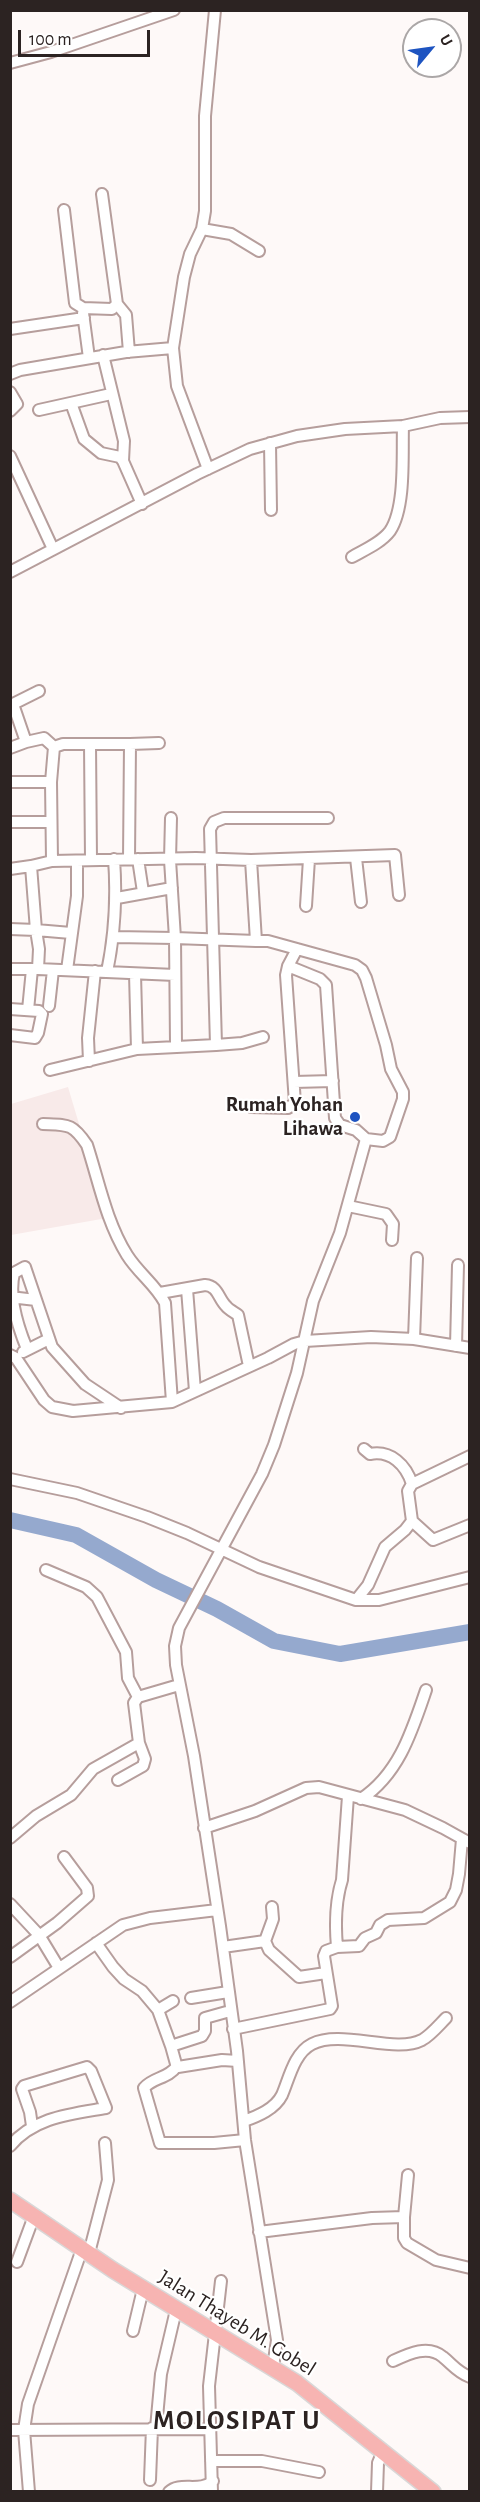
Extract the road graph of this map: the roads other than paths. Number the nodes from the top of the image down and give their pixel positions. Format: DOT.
graph roads {
  1 [pos="174,10"];
  2 [pos="215,10"];
  3 [pos="10,63"];
  4 [pos="102,194"];
  5 [pos="64,210"];
  6 [pos="202,229"];
  7 [pos="259,251"];
  8 [pos="117,304"];
  9 [pos="83,313"];
  10 [pos="10,329"];
  11 [pos="173,348"];
  12 [pos="129,352"];
  13 [pos="103,356"];
  14 [pos="89,358"];
  15 [pos="10,374"];
  16 [pos="10,392"];
  17 [pos="111,394"];
  18 [pos="71,403"];
  19 [pos="39,410"];
  20 [pos="10,411"];
  21 [pos="470,417"];
  22 [pos="403,426"];
  23 [pos="270,443"];
  24 [pos="10,456"];
  25 [pos="123,461"];
  26 [pos="207,469"];
  27 [pos="141,504"];
  28 [pos="271,510"];
  29 [pos="53,549"];
  30 [pos="352,557"];
  31 [pos="10,572"];
  32 [pos="39,691"];
  33 [pos="12,705"];
  34 [pos="27,742"];
  35 [pos="159,743"];
  36 [pos="90,744"];
  37 [pos="130,744"];
  38 [pos="54,747"];
  39 [pos="10,748"];
  40 [pos="12,782"];
  41 [pos="51,782"];
  42 [pos="171,818"];
  43 [pos="328,818"];
  44 [pos="10,822"];
  45 [pos="51,822"];
  46 [pos="356,858"];
  47 [pos="114,859"];
  48 [pos="133,859"];
  49 [pos="212,859"];
  50 [pos="309,859"];
  51 [pos="91,860"];
  52 [pos="170,860"];
  53 [pos="251,860"];
  54 [pos="52,861"];
  55 [pos="77,861"];
  56 [pos="31,866"];
  57 [pos="10,869"];
  58 [pos="172,888"];
  59 [pos="143,892"];
  60 [pos="399,895"];
  61 [pos="117,898"];
  62 [pos="361,902"];
  63 [pos="306,906"];
  64 [pos="10,929"];
  65 [pos="36,930"];
  66 [pos="71,933"];
  67 [pos="114,937"];
  68 [pos="175,938"];
  69 [pos="214,940"];
  70 [pos="256,940"];
  71 [pos="297,949"];
  72 [pos="288,966"];
  73 [pos="10,969"];
  74 [pos="35,969"];
  75 [pos="53,970"];
  76 [pos="67,970"];
  77 [pos="95,971"];
  78 [pos="106,972"];
  79 [pos="135,974"];
  80 [pos="175,975"];
  81 [pos="49,1006"];
  82 [pos="10,1009"];
  83 [pos="28,1010"];
  84 [pos="10,1035"];
  85 [pos="263,1037"];
  86 [pos="216,1044"];
  87 [pos="176,1045"];
  88 [pos="137,1049"];
  89 [pos="89,1061"];
  90 [pos="50,1070"];
  91 [pos="333,1081"];
  92 [pos="294,1082"];
  93 [pos="251,1107"];
  94 [pos="43,1124"];
  95 [pos="366,1139"];
  96 [pos="348,1206"];
  97 [pos="392,1240"];
  98 [pos="417,1258"];
  99 [pos="458,1264"];
  100 [pos="187,1289"];
  101 [pos="160,1293"];
  102 [pos="12,1297"];
  103 [pos="36,1300"];
  104 [pos="49,1339"];
  105 [pos="414,1339"];
  106 [pos="305,1341"];
  107 [pos="456,1346"];
  108 [pos="470,1348"];
  109 [pos="27,1349"];
  110 [pos="13,1356"];
  111 [pos="249,1366"];
  112 [pos="195,1391"];
  113 [pos="172,1402"];
  114 [pos="121,1408"];
  115 [pos="364,1449"];
  116 [pos="470,1456"];
  117 [pos="10,1479"];
  118 [pos="412,1484"];
  119 [pos="412,1521"];
  120 [pos="470,1525"];
  121 [pos="222,1549"];
  122 [pos="46,1570"];
  123 [pos="470,1577"];
  124 [pos="356,1600"];
  125 [pos="179,1685"];
  126 [pos="426,1690"];
  127 [pos="138,1697"];
  128 [pos="139,1743"];
  129 [pos="118,1780"];
  130 [pos="348,1796"];
  131 [pos="361,1799"];
  132 [pos="204,1828"];
  133 [pos="10,1838"];
  134 [pos="466,1841"];
  135 [pos="64,1857"];
  136 [pos="10,1904"];
  137 [pos="272,1907"];
  138 [pos="217,1910"];
  139 [pos="39,1935"];
  140 [pos="265,1941"];
  141 [pos="96,1942"];
  142 [pos="223,1947"];
  143 [pos="337,1947"];
  144 [pos="10,1957"];
  145 [pos="59,1968"];
  146 [pos="327,1973"];
  147 [pos="228,1992"];
  148 [pos="191,1998"];
  149 [pos="173,2001"];
  150 [pos="10,2002"];
  151 [pos="158,2010"];
  152 [pos="230,2011"];
  153 [pos="446,2018"];
  154 [pos="233,2029"];
  155 [pos="171,2046"];
  156 [pos="238,2061"];
  157 [pos="177,2066"];
  158 [pos="244,2121"];
  159 [pos="32,2126"];
  160 [pos="245,2140"];
  161 [pos="105,2143"];
  162 [pos="10,2146"];
  163 [pos="408,2175"];
  164 [pos="10,2200"];
  165 [pos="34,2216"];
  166 [pos="404,2217"];
  167 [pos="259,2232"];
  168 [pos="85,2251"];
  169 [pos="17,2262"];
  170 [pos="470,2268"];
  171 [pos="220,2281"];
  172 [pos="143,2289"];
  173 [pos="176,2310"];
  174 [pos="133,2331"];
  175 [pos="215,2332"];
  176 [pos="393,2361"];
  177 [pos="273,2367"];
  178 [pos="470,2377"];
  179 [pos="154,2428"];
  180 [pos="210,2429"];
  181 [pos="10,2430"];
  182 [pos="24,2430"];
  183 [pos="383,2451"];
  184 [pos="211,2461"];
  185 [pos="319,2472"];
  186 [pos="150,2480"];
  187 [pos="212,2486"];
  188 [pos="29,2492"];
  189 [pos="169,2492"];
  190 [pos="377,2492"];
  191 [pos="433,2492"];
  1 -- 3 [label="street"];
  2 -- 6 [label="street"];
  4 -- 8 [label="street"];
  5 -- 9 [label="street"];
  6 -- 7 [label="street"];
  6 -- 11 [label="street"];
  8 -- 9 [label="street"];
  8 -- 12 [label="street"];
  9 -- 10 [label="street"];
  9 -- 14 [label="street"];
  11 -- 12 [label="street"];
  11 -- 26 [label="street"];
  12 -- 13 [label="street"];
  13 -- 14 [label="street"];
  13 -- 17 [label="street"];
  14 -- 15 [label="street"];
  16 -- 20 [label="street"];
  17 -- 18 [label="street"];
  17 -- 25 [label="street"];
  18 -- 19 [label="street"];
  18 -- 25 [label="street"];
  21 -- 22 [label="street"];
  22 -- 23 [label="street"];
  22 -- 30 [label="street"];
  23 -- 26 [label="street"];
  23 -- 28 [label="street"];
  24 -- 29 [label="street"];
  25 -- 27 [label="street"];
  26 -- 27 [label="street"];
  27 -- 29 [label="street"];
  29 -- 31 [label="street"];
  32 -- 33 [label="street"];
  33 -- 34 [label="street"];
  34 -- 38 [label="street"];
  34 -- 39 [label="street"];
  35 -- 37 [label="street"];
  36 -- 37 [label="street"];
  36 -- 38 [label="street"];
  36 -- 51 [label="street"];
  37 -- 48 [label="street"];
  38 -- 41 [label="street"];
  40 -- 41 [label="street"];
  41 -- 45 [label="street"];
  42 -- 52 [label="street"];
  43 -- 49 [label="street"];
  44 -- 45 [label="street"];
  45 -- 54 [label="street"];
  46 -- 50 [label="street"];
  46 -- 60 [label="street"];
  46 -- 62 [label="street"];
  47 -- 48 [label="street"];
  47 -- 51 [label="street"];
  47 -- 61 [label="street"];
  48 -- 52 [label="street"];
  48 -- 59 [label="street"];
  49 -- 52 [label="street"];
  49 -- 53 [label="street"];
  49 -- 69 [label="street"];
  50 -- 53 [label="street"];
  50 -- 63 [label="street"];
  51 -- 55 [label="street"];
  52 -- 58 [label="street"];
  53 -- 70 [label="street"];
  54 -- 55 [label="street"];
  54 -- 56 [label="street"];
  55 -- 66 [label="street"];
  56 -- 57 [label="street"];
  56 -- 65 [label="street"];
  58 -- 59 [label="street"];
  58 -- 68 [label="street"];
  59 -- 61 [label="street"];
  61 -- 67 [label="street"];
  64 -- 65 [label="street"];
  65 -- 66 [label="street"];
  65 -- 74 [label="street"];
  66 -- 76 [label="street"];
  67 -- 68 [label="street"];
  67 -- 78 [label="street"];
  68 -- 69 [label="street"];
  68 -- 80 [label="street"];
  69 -- 70 [label="street"];
  69 -- 86 [label="street"];
  70 -- 71 [label="street"];
  71 -- 72 [label="street"];
  71 -- 95 [label="street"];
  72 -- 91 [label="street"];
  72 -- 92 [label="street"];
  73 -- 74 [label="street"];
  74 -- 75 [label="street"];
  74 -- 83 [label="street"];
  75 -- 76 [label="street"];
  75 -- 81 [label="street"];
  76 -- 77 [label="street"];
  77 -- 78 [label="street"];
  77 -- 89 [label="street"];
  78 -- 79 [label="street"];
  79 -- 80 [label="street"];
  79 -- 88 [label="street"];
  80 -- 87 [label="street"];
  82 -- 83 [label="street"];
  83 -- 84 [label="street"];
  85 -- 86 [label="street"];
  86 -- 87 [label="street"];
  87 -- 88 [label="street"];
  88 -- 89 [label="street"];
  89 -- 90 [label="street"];
  91 -- 92 [label="street"];
  91 -- 95 [label="street"];
  92 -- 93 [label="street"];
  94 -- 101 [label="street"];
  95 -- 96 [label="street"];
  96 -- 97 [label="street"];
  96 -- 106 [label="street"];
  98 -- 105 [label="street"];
  99 -- 107 [label="street"];
  100 -- 101 [label="street"];
  100 -- 111 [label="street"];
  100 -- 112 [label="street"];
  101 -- 113 [label="street"];
  102 -- 103 [label="street"];
  102 -- 103 [label="street"];
  102 -- 109 [label="street"];
  103 -- 104 [label="street"];
  104 -- 109 [label="street"];
  104 -- 114 [label="street"];
  105 -- 106 [label="street"];
  105 -- 107 [label="street"];
  106 -- 111 [label="street"];
  106 -- 121 [label="street"];
  107 -- 108 [label="street"];
  109 -- 110 [label="street"];
  110 -- 114 [label="street"];
  111 -- 112 [label="street"];
  112 -- 113 [label="street"];
  113 -- 114 [label="street"];
  115 -- 118 [label="street"];
  116 -- 118 [label="street"];
  117 -- 121 [label="street"];
  118 -- 119 [label="street"];
  119 -- 120 [label="street"];
  119 -- 124 [label="street"];
  121 -- 124 [label="street"];
  121 -- 125 [label="street"];
  122 -- 127 [label="street"];
  123 -- 124 [label="street"];
  125 -- 127 [label="street"];
  125 -- 132 [label="street"];
  126 -- 131 [label="street"];
  127 -- 128 [label="street"];
  128 -- 129 [label="street"];
  128 -- 133 [label="street"];
  130 -- 131 [label="street"];
  130 -- 132 [label="street"];
  130 -- 143 [label="street"];
  131 -- 134 [label="street"];
  132 -- 138 [label="street"];
  134 -- 143 [label="street"];
  135 -- 139 [label="street"];
  136 -- 139 [label="street"];
  137 -- 140 [label="street"];
  138 -- 141 [label="street"];
  138 -- 142 [label="street"];
  139 -- 144 [label="street"];
  139 -- 145 [label="street"];
  140 -- 142 [label="street"];
  140 -- 146 [label="street"];
  141 -- 145 [label="street"];
  141 -- 151 [label="street"];
  142 -- 147 [label="street"];
  143 -- 146 [label="street"];
  145 -- 150 [label="street"];
  146 -- 154 [label="street"];
  147 -- 148 [label="street"];
  147 -- 152 [label="street"];
  149 -- 151 [label="street"];
  151 -- 155 [label="street"];
  152 -- 154 [label="street"];
  152 -- 155 [label="street"];
  153 -- 158 [label="street"];
  154 -- 156 [label="street"];
  155 -- 157 [label="street"];
  156 -- 157 [label="street"];
  156 -- 158 [label="street"];
  157 -- 160 [label="street"];
  158 -- 160 [label="street"];
  159 -- 159 [label="street"];
  159 -- 162 [label="street"];
  160 -- 167 [label="street"];
  161 -- 168 [label="street"];
  163 -- 166 [label="street"];
  164 -- 165 [label="main road, Jalan Thayeb M. Gobel"];
  165 -- 168 [label="main road, Jalan Thayeb M. Gobel"];
  165 -- 169 [label="street"];
  166 -- 167 [label="street"];
  166 -- 170 [label="street"];
  167 -- 177 [label="street"];
  168 -- 172 [label="main road, Jalan Thayeb M. Gobel"];
  168 -- 182 [label="street"];
  171 -- 175 [label="street"];
  172 -- 173 [label="main road, Jalan Thayeb M. Gobel"];
  172 -- 174 [label="street"];
  173 -- 175 [label="main road, Jalan Thayeb M. Gobel"];
  173 -- 179 [label="street"];
  175 -- 177 [label="main road, Jalan Thayeb M. Gobel"];
  175 -- 180 [label="street"];
  176 -- 178 [label="street"];
  177 -- 183 [label="main road, Jalan Thayeb M. Gobel"];
  179 -- 180 [label="street"];
  179 -- 182 [label="street"];
  179 -- 186 [label="street"];
  180 -- 184 [label="street"];
  181 -- 182 [label="street"];
  182 -- 188 [label="street"];
  183 -- 190 [label="street"];
  183 -- 191 [label="main road, Jalan Thayeb M. Gobel"];
  184 -- 185 [label="street"];
  184 -- 187 [label="street"];
  187 -- 189 [label="street"];
}
